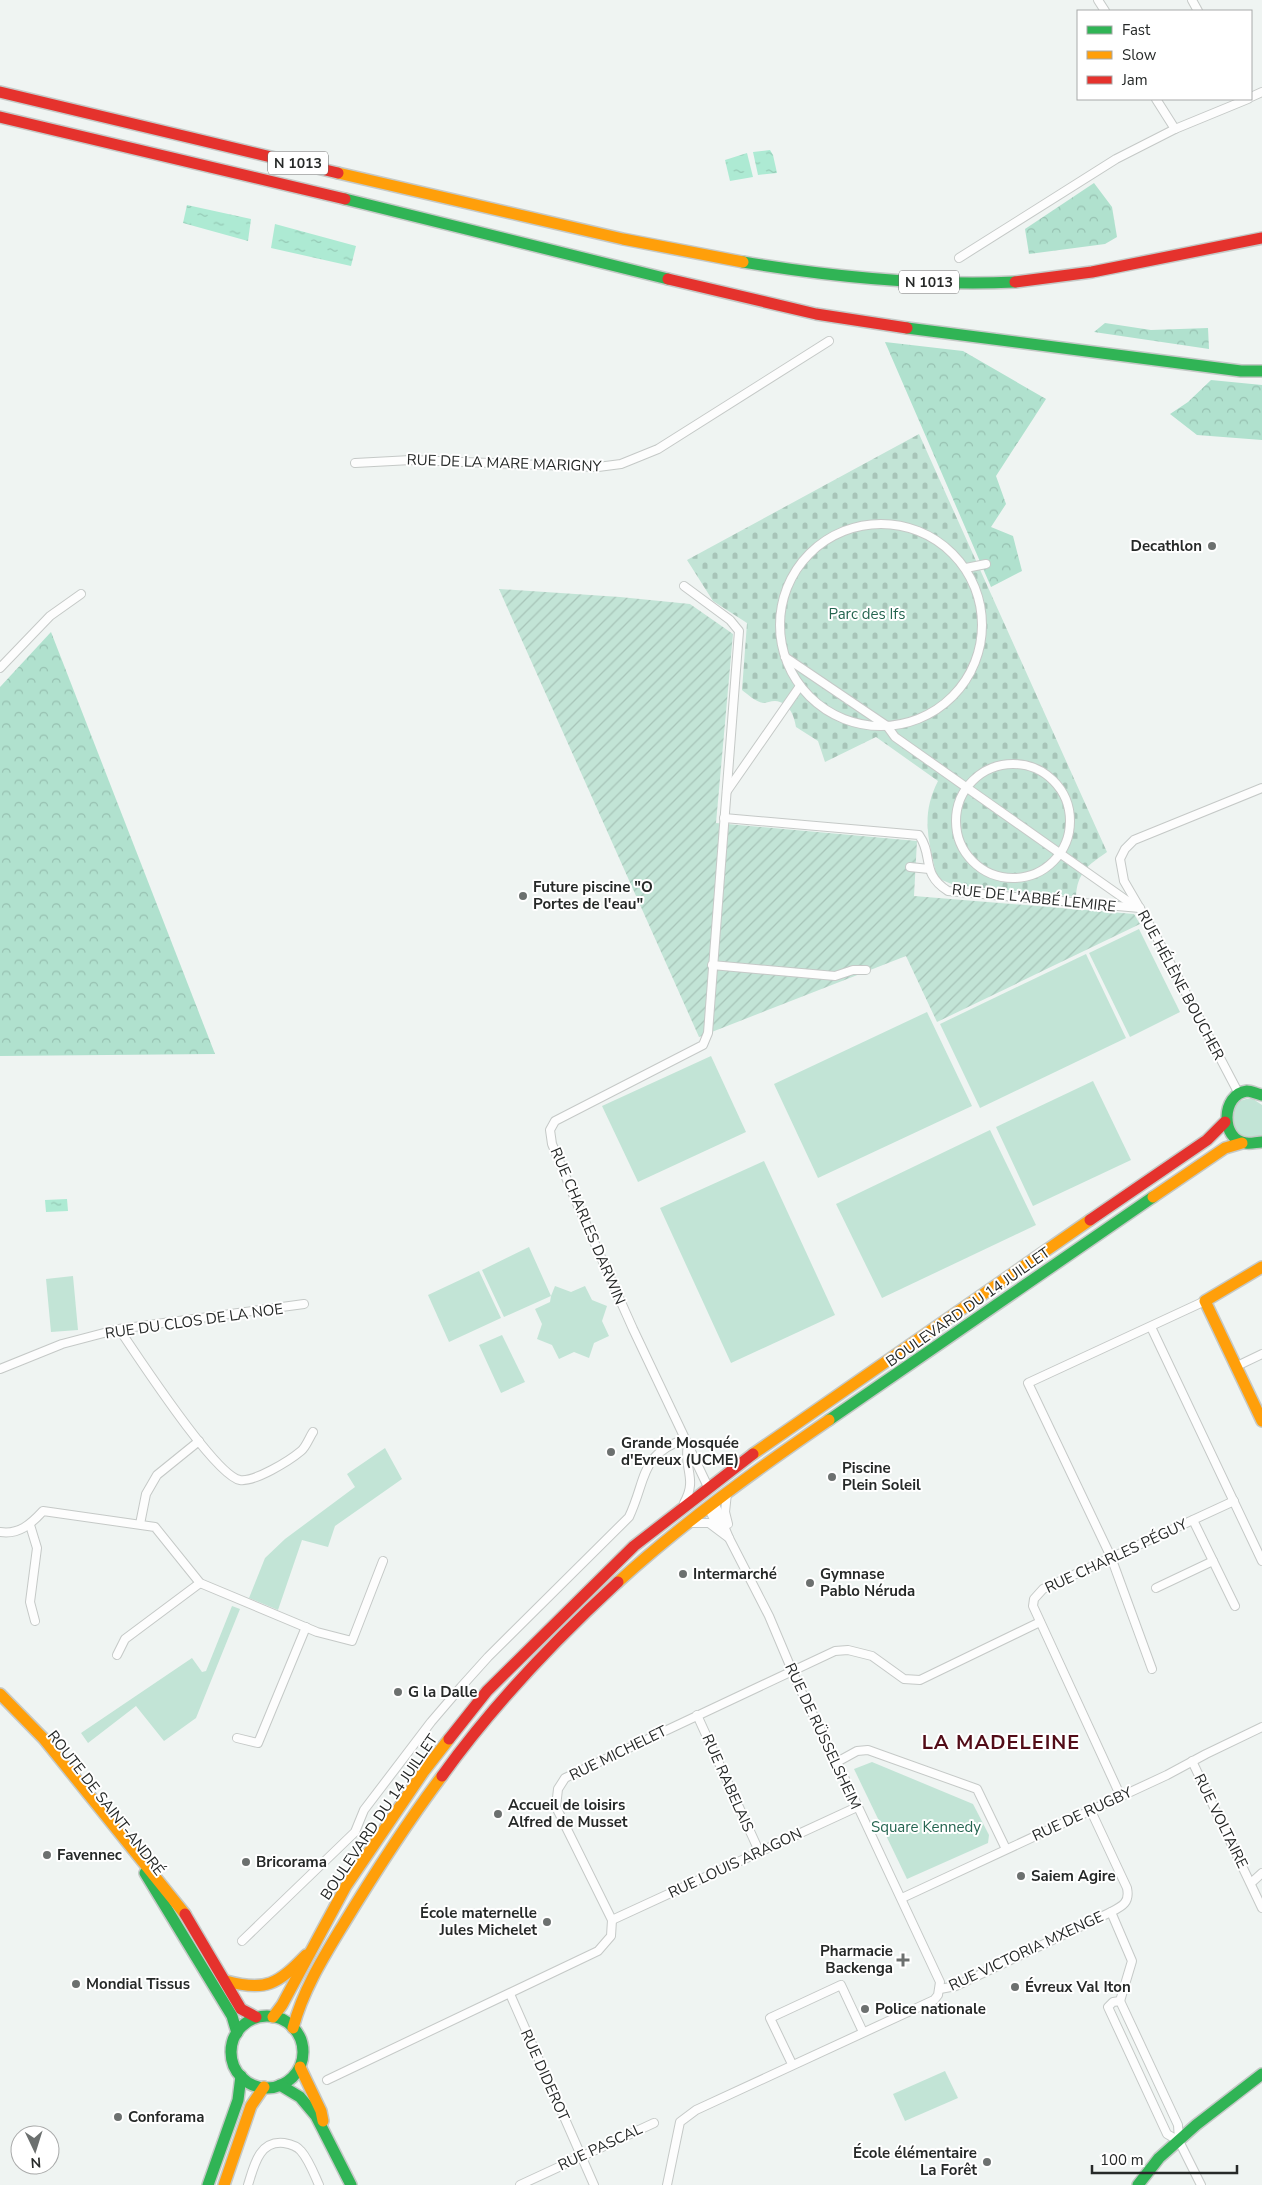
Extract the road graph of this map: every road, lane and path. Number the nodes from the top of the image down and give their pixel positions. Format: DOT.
graph roads {
  1 [pos="0,92"];
  2 [pos="1157,100"];
  3 [pos="1246,100"];
  4 [pos="0,117"];
  5 [pos="1175,129"];
  6 [pos="1262,238"];
  7 [pos="959,258"];
  8 [pos="829,341"];
  9 [pos="1262,371"];
  10 [pos="355,463"];
  11 [pos="986,564"];
  12 [pos="966,568"];
  13 [pos="684,586"];
  14 [pos="81,594"];
  15 [pos="785,658"];
  16 [pos="0,668"];
  17 [pos="800,686"];
  18 [pos="887,726"];
  19 [pos="967,787"];
  20 [pos="1262,788"];
  21 [pos="726,793"];
  22 [pos="724,818"];
  23 [pos="1060,854"];
  24 [pos="910,867"];
  25 [pos="929,868"];
  26 [pos="1139,908"];
  27 [pos="712,965"];
  28 [pos="866,970"];
  29 [pos="1239,1094"];
  30 [pos="1262,1095"];
  31 [pos="1225,1122"];
  32 [pos="1262,1142"];
  33 [pos="1242,1144"];
  34 [pos="1262,1267"];
  35 [pos="1205,1301"];
  36 [pos="304,1304"];
  37 [pos="1151,1327"];
  38 [pos="119,1329"];
  39 [pos="1262,1354"];
  40 [pos="1237,1366"];
  41 [pos="0,1369"];
  42 [pos="1262,1421"];
  43 [pos="313,1432"];
  44 [pos="199,1441"];
  45 [pos="686,1442"];
  46 [pos="708,1487"];
  47 [pos="727,1493"];
  48 [pos="1234,1501"];
  49 [pos="714,1502"];
  50 [pos="681,1508"];
  51 [pos="1194,1520"];
  52 [pos="689,1522"];
  53 [pos="140,1524"];
  54 [pos="30,1525"];
  55 [pos="0,1532"];
  56 [pos="720,1532"];
  57 [pos="729,1538"];
  58 [pos="1111,1557"];
  59 [pos="383,1561"];
  60 [pos="1213,1561"];
  61 [pos="1262,1561"];
  62 [pos="200,1583"];
  63 [pos="1156,1588"];
  64 [pos="1235,1606"];
  65 [pos="35,1621"];
  66 [pos="1040,1622"];
  67 [pos="306,1627"];
  68 [pos="117,1655"];
  69 [pos="1152,1669"];
  70 [pos="792,1672"];
  71 [pos="0,1694"];
  72 [pos="0,1703"];
  73 [pos="697,1715"];
  74 [pos="1262,1727"];
  75 [pos="237,1738"];
  76 [pos="1192,1761"];
  77 [pos="837,1762"];
  78 [pos="1121,1796"];
  79 [pos="857,1807"];
  80 [pos="1091,1811"];
  81 [pos="1006,1849"];
  82 [pos="759,1852"];
  83 [pos="1262,1872"];
  84 [pos="1250,1883"];
  85 [pos="902,1898"];
  86 [pos="1262,1908"];
  87 [pos="1111,1912"];
  88 [pos="612,1920"];
  89 [pos="242,1941"];
  90 [pos="312,1948"];
  91 [pos="226,1981"];
  92 [pos="940,1989"];
  93 [pos="510,1994"];
  94 [pos="1120,2001"];
  95 [pos="256,2017"];
  96 [pos="273,2017"];
  97 [pos="293,2028"];
  98 [pos="863,2032"];
  99 [pos="237,2033"];
  100 [pos="792,2064"];
  101 [pos="300,2067"];
  102 [pos="1262,2074"];
  103 [pos="241,2076"];
  104 [pos="327,2080"];
  105 [pos="280,2086"];
  106 [pos="264,2087"];
  107 [pos="654,2122"];
  108 [pos="326,2132"];
  109 [pos="1179,2142"];
  110 [pos="581,2156"];
  111 [pos="208,2185"];
  112 [pos="224,2185"];
  113 [pos="248,2185"];
  114 [pos="319,2185"];
  115 [pos="351,2185"];
  116 [pos="520,2185"];
  117 [pos="594,2185"];
  118 [pos="667,2185"];
  119 [pos="1138,2185"];
  120 [pos="1201,2185"];
  1 -- 6 [label="main road, N 1013"];
  2 -- 5 [label="street"];
  3 -- 5 [label="street"];
  4 -- 9 [label="main road, N 1013"];
  5 -- 7 [label="street"];
  8 -- 10 [label="street, RUE DE LA MARE MARIGNY"];
  11 -- 12 [label="street"];
  12 -- 15 [label="street"];
  12 -- 18 [label="street"];
  13 -- 21 [label="street, RUE CHARLES DARWIN"];
  14 -- 16 [label="street"];
  15 -- 17 [label="street"];
  15 -- 18 [label="street"];
  17 -- 18 [label="street"];
  17 -- 21 [label="street"];
  18 -- 19 [label="street"];
  19 -- 23 [label="street"];
  19 -- 23 [label="street"];
  19 -- 23 [label="street"];
  20 -- 26 [label="street, RUE HÉLÈNE BOUCHER"];
  21 -- 22 [label="street, RUE CHARLES DARWIN"];
  22 -- 25 [label="street, RUE DE L'ABBÉ LEMIRE"];
  22 -- 27 [label="street, RUE CHARLES DARWIN"];
  23 -- 26 [label="street"];
  24 -- 25 [label="street"];
  25 -- 26 [label="street, RUE DE L'ABBÉ LEMIRE"];
  26 -- 29 [label="street, RUE HÉLÈNE BOUCHER"];
  27 -- 28 [label="street"];
  27 -- 45 [label="street, RUE CHARLES DARWIN"];
  29 -- 30 [label="main road"];
  29 -- 31 [label="main road, BOULEVARD DU 14 JUILLET"];
  31 -- 33 [label="main road"];
  31 -- 46 [label="main road, BOULEVARD DU 14 JUILLET"];
  32 -- 33 [label="main road, BOULEVARD DU 14 JUILLET"];
  33 -- 47 [label="main road, BOULEVARD DU 14 JUILLET"];
  34 -- 35 [label="main road"];
  35 -- 37 [label="street"];
  35 -- 40 [label="main road"];
  36 -- 38 [label="street, RUE DU CLOS DE LA NOE"];
  37 -- 48 [label="street"];
  37 -- 58 [label="street"];
  38 -- 41 [label="street, RUE DU CLOS DE LA NOE"];
  38 -- 44 [label="street"];
  39 -- 40 [label="street"];
  40 -- 42 [label="main road"];
  43 -- 44 [label="street"];
  44 -- 53 [label="street"];
  45 -- 46 [label="street"];
  45 -- 50 [label="street"];
  45 -- 89 [label="street"];
  46 -- 49 [label="main road"];
  46 -- 50 [label="main road, BOULEVARD DU 14 JUILLET"];
  47 -- 49 [label="main road, BOULEVARD DU 14 JUILLET"];
  47 -- 57 [label="street"];
  48 -- 51 [label="street, RUE CHARLES PÉGUY"];
  48 -- 61 [label="street"];
  49 -- 52 [label="main road, BOULEVARD DU 14 JUILLET"];
  49 -- 56 [label="street"];
  49 -- 57 [label="street, RUE DE RÜSSELSHEIM"];
  50 -- 90 [label="main road, BOULEVARD DU 14 JUILLET"];
  51 -- 58 [label="street, RUE CHARLES PÉGUY"];
  51 -- 60 [label="street"];
  52 -- 56 [label="street, RUE DE RÜSSELSHEIM"];
  52 -- 97 [label="main road, BOULEVARD DU 14 JUILLET"];
  53 -- 54 [label="street"];
  53 -- 62 [label="street"];
  54 -- 55 [label="street"];
  54 -- 65 [label="street"];
  56 -- 57 [label="street, RUE DE RÜSSELSHEIM"];
  57 -- 70 [label="street, RUE DE RÜSSELSHEIM"];
  58 -- 66 [label="street, RUE CHARLES PÉGUY"];
  58 -- 69 [label="street"];
  59 -- 67 [label="street"];
  60 -- 63 [label="street"];
  60 -- 64 [label="street"];
  62 -- 67 [label="street"];
  62 -- 68 [label="street"];
  66 -- 70 [label="street, RUE MICHELET"];
  66 -- 78 [label="street, RUE CHARLES PÉGUY"];
  67 -- 75 [label="street"];
  70 -- 73 [label="street, RUE MICHELET"];
  70 -- 77 [label="street, RUE DE RÜSSELSHEIM"];
  71 -- 91 [label="main road, ROUTE DE SAINT-ANDRÉ"];
  72 -- 99 [label="main road, ROUTE DE SAINT-ANDRÉ"];
  73 -- 82 [label="street, RUE RABELAIS"];
  73 -- 88 [label="street, RUE MICHELET"];
  74 -- 76 [label="street, RUE DE RUGBY"];
  76 -- 78 [label="street, RUE DE RUGBY"];
  76 -- 84 [label="street, RUE VOLTAIRE"];
  77 -- 79 [label="street, RUE DE RÜSSELSHEIM"];
  77 -- 81 [label="street"];
  78 -- 80 [label="street, RUE DE RUGBY"];
  79 -- 82 [label="street, RUE LOUIS ARAGON"];
  79 -- 85 [label="street, RUE DE RÜSSELSHEIM"];
  80 -- 81 [label="street, RUE DE RUGBY"];
  80 -- 87 [label="street, RUE VICTORIA MXENGE"];
  81 -- 85 [label="street, RUE DE RUGBY"];
  82 -- 88 [label="street, RUE LOUIS ARAGON"];
  83 -- 84 [label="street"];
  84 -- 86 [label="street, RUE VOLTAIRE"];
  85 -- 92 [label="street, RUE DE RÜSSELSHEIM"];
  87 -- 92 [label="street, RUE VICTORIA MXENGE"];
  87 -- 94 [label="street, RUE VICTORIA MXENGE"];
  88 -- 93 [label="street"];
  90 -- 91 [label="main road"];
  90 -- 96 [label="main road, BOULEVARD DU 14 JUILLET"];
  91 -- 95 [label="main road, ROUTE DE SAINT-ANDRÉ"];
  92 -- 98 [label="street"];
  93 -- 104 [label="street"];
  93 -- 110 [label="street, RUE DIDEROT"];
  94 -- 109 [label="street"];
  94 -- 109 [label="street, RUE VICTORIA MXENGE"];
  95 -- 96 [label="main road"];
  95 -- 99 [label="main road"];
  96 -- 97 [label="main road"];
  97 -- 101 [label="main road"];
  98 -- 100 [label="street"];
  98 -- 100 [label="street"];
  99 -- 103 [label="main road"];
  100 -- 118 [label="street"];
  101 -- 105 [label="main road"];
  101 -- 108 [label="main road"];
  102 -- 109 [label="main road"];
  103 -- 106 [label="main road"];
  103 -- 111 [label="main road"];
  105 -- 106 [label="main road"];
  105 -- 108 [label="main road"];
  106 -- 112 [label="main road"];
  107 -- 110 [label="street, RUE PASCAL"];
  108 -- 115 [label="main road"];
  109 -- 119 [label="main road"];
  109 -- 120 [label="street"];
  110 -- 116 [label="street, RUE PASCAL"];
  110 -- 117 [label="street, RUE DIDEROT"];
  113 -- 114 [label="street"];
}
